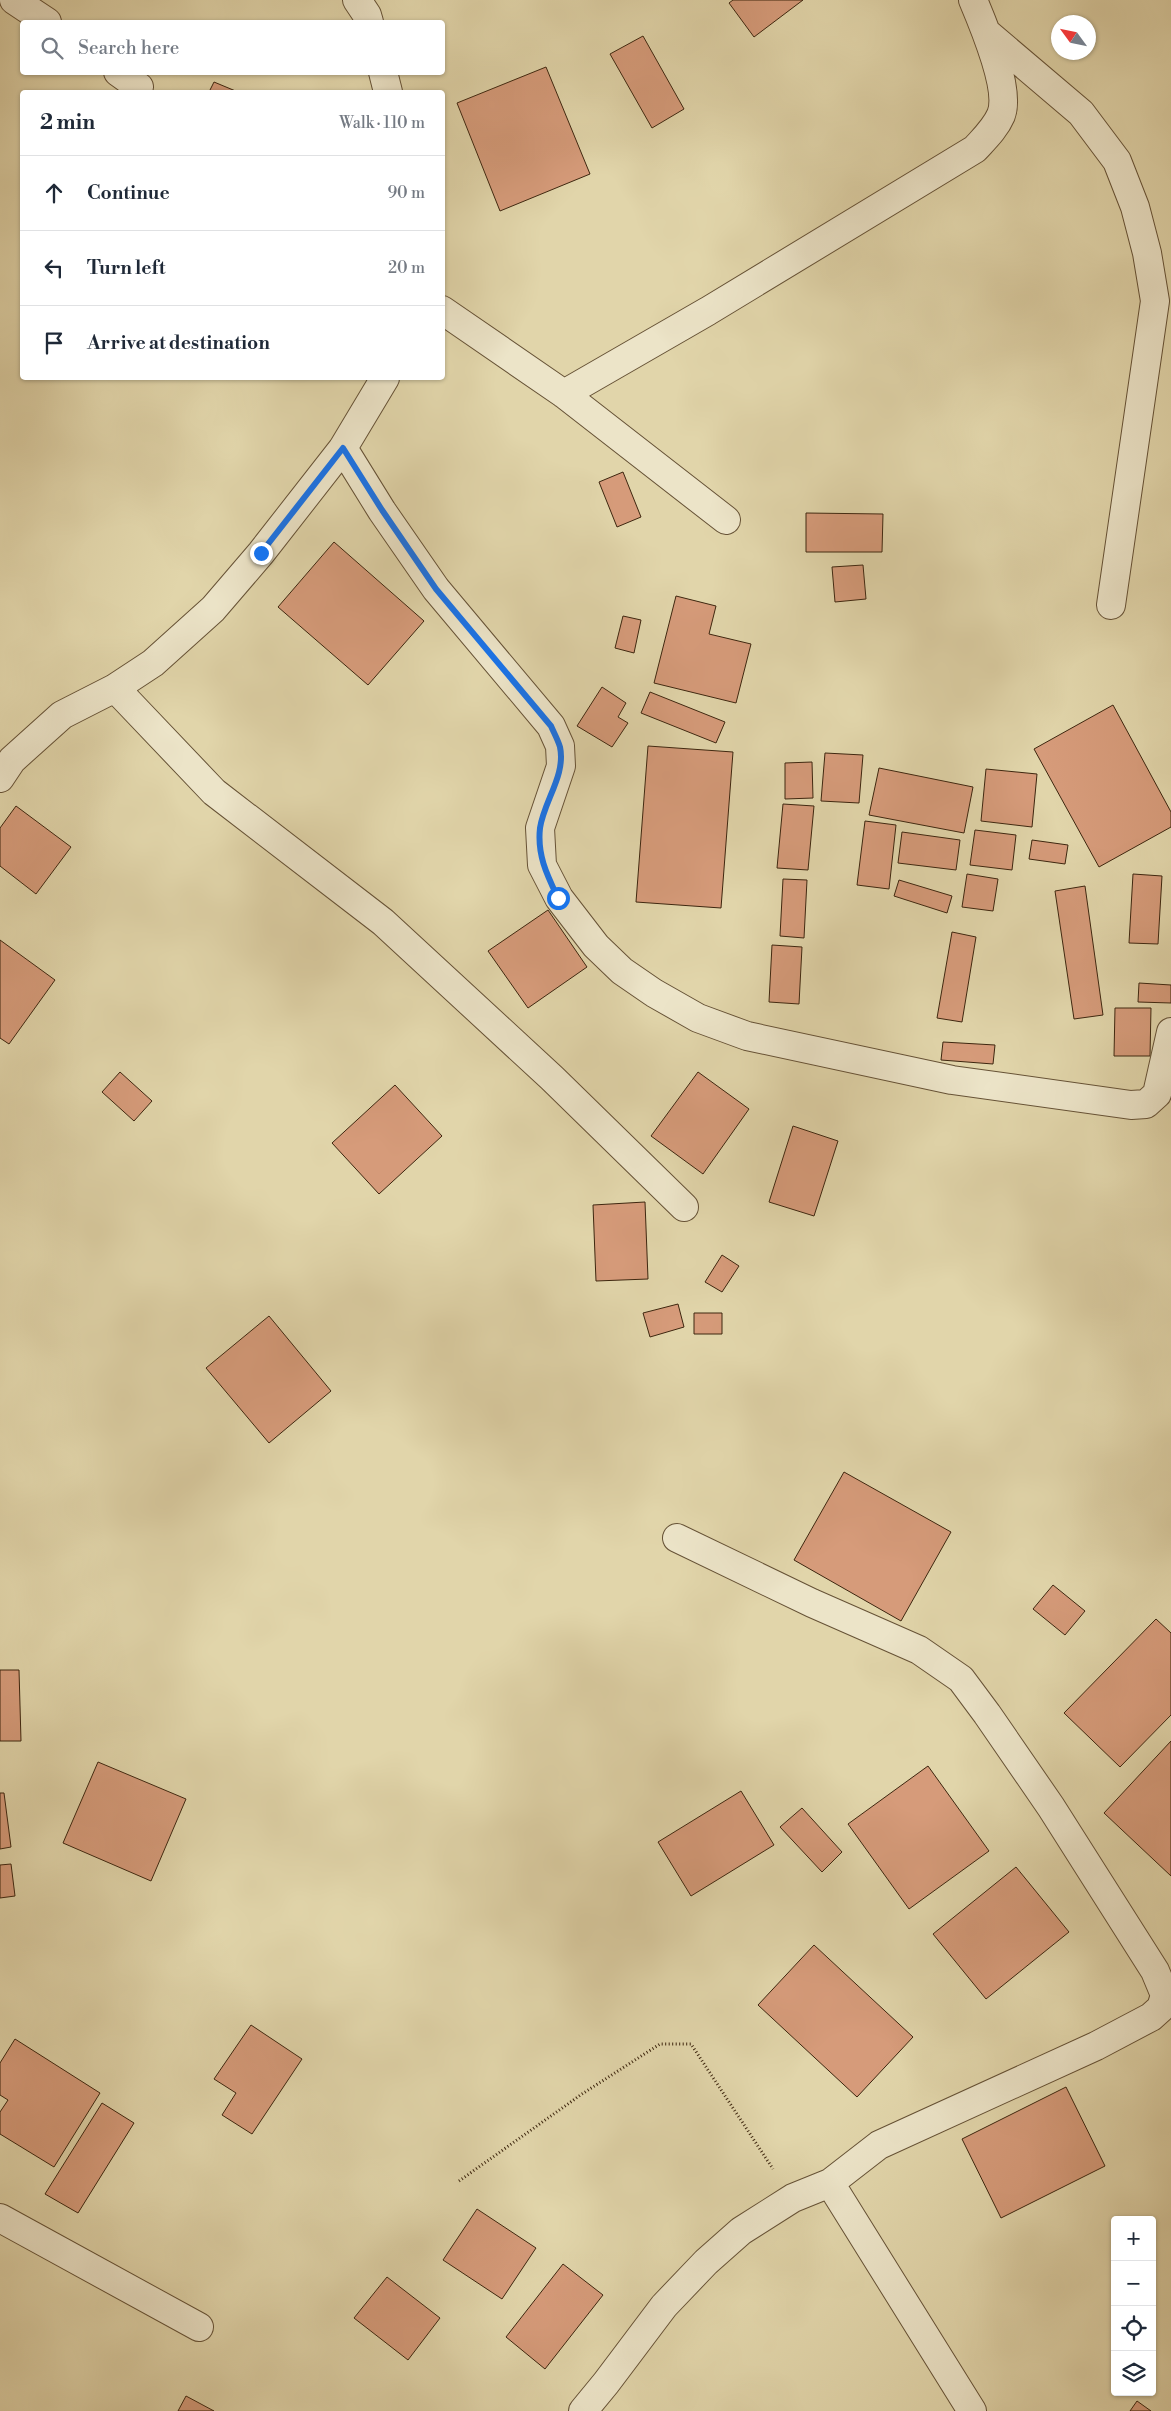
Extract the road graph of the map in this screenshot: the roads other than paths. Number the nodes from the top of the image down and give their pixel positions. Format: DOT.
graph roads {
  1 [pos="14,0"];
  2 [pos="357,0"];
  3 [pos="973,0"];
  4 [pos="44,20"];
  5 [pos="368,20"];
  6 [pos="988,34"];
  7 [pos="384,75"];
  8 [pos="388,90"];
  9 [pos="445,312"];
  10 [pos="384,380"];
  11 [pos="564,394"];
  12 [pos="343,448"];
  13 [pos="726,520"];
  14 [pos="1111,605"];
  15 [pos="115,688"];
  16 [pos="0,778"];
  17 [pos="1171,1032"];
  18 [pos="684,1207"];
  19 [pos="677,1538"];
  20 [pos="1168,1995"];
  21 [pos="830,2183"];
  22 [pos="0,2218"];
  23 [pos="199,2327"];
  24 [pos="583,2411"];
  25 [pos="972,2411"];
  1 -- 4 [label="street"];
  2 -- 5 [label="street"];
  3 -- 6 [label="street"];
  6 -- 11 [label="street"];
  6 -- 14 [label="street"];
  7 -- 8 [label="street"];
  9 -- 11 [label="street"];
  10 -- 12 [label="street"];
  11 -- 13 [label="street"];
  12 -- 15 [label="street"];
  12 -- 17 [label="street"];
  15 -- 16 [label="street"];
  15 -- 18 [label="street"];
  19 -- 20 [label="street"];
  20 -- 21 [label="street"];
  21 -- 24 [label="street"];
  21 -- 25 [label="street"];
  22 -- 23 [label="street"];
}
